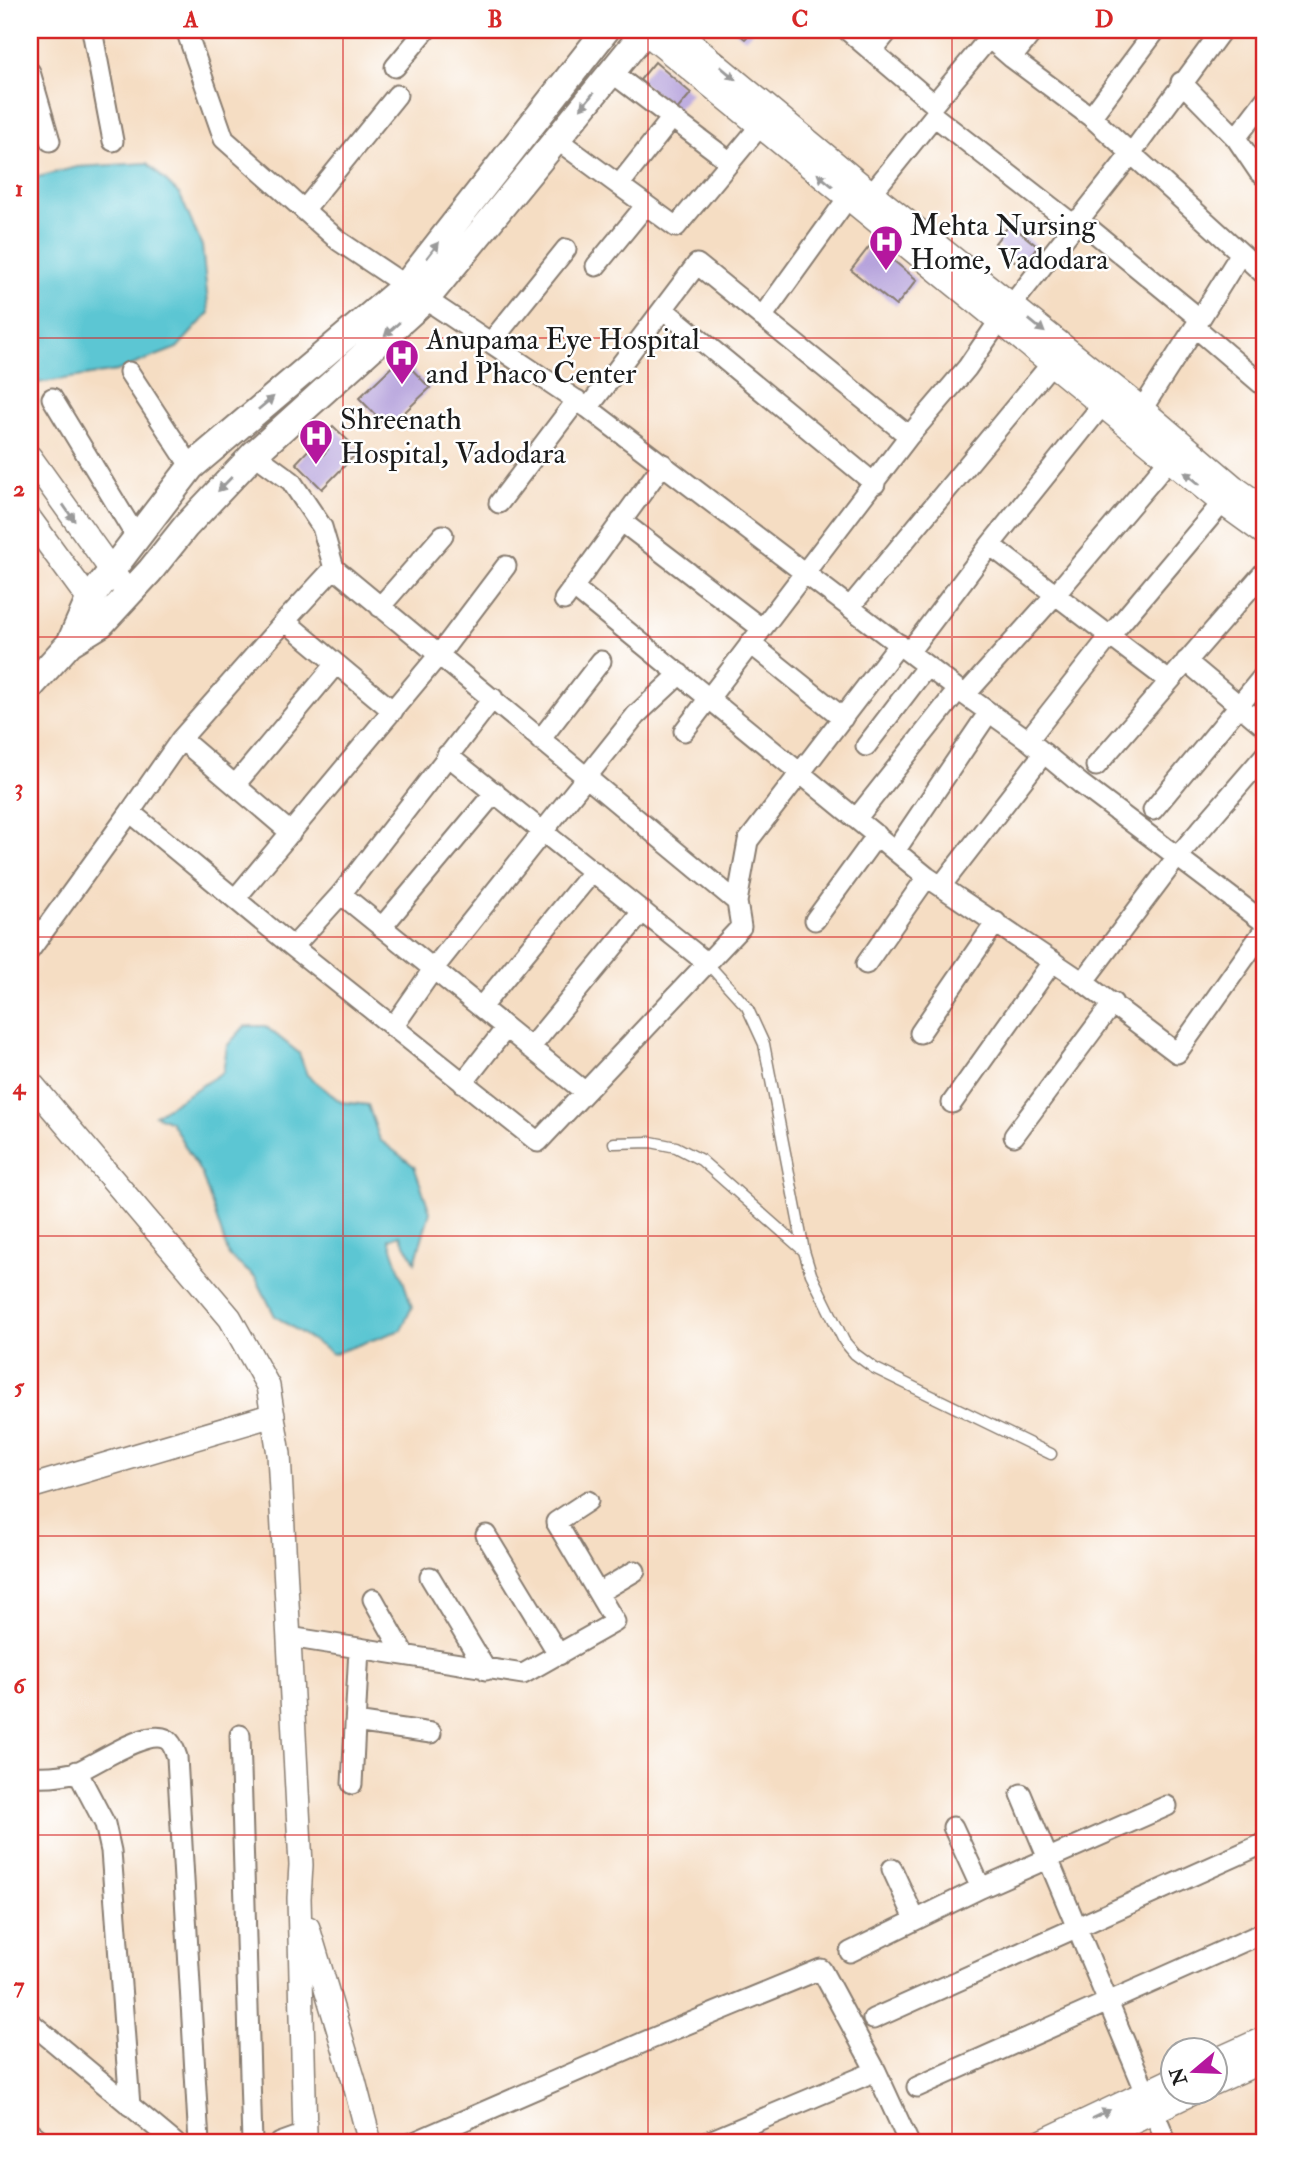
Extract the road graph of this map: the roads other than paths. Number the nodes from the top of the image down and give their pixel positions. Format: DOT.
graph roads {
  1 [pos="92,30"];
  2 [pos="186,30"];
  3 [pos="426,30"];
  4 [pos="606,30"];
  5 [pos="645,30"];
  6 [pos="675,30"];
  7 [pos="847,30"];
  8 [pos="889,30"];
  9 [pos="1006,30"];
  10 [pos="1156,30"];
  11 [pos="1222,30"];
  12 [pos="1023,44"];
  13 [pos="872,51"];
  14 [pos="395,66"];
  15 [pos="30,72"];
  16 [pos="611,72"];
  17 [pos="1181,82"];
  18 [pos="397,94"];
  19 [pos="1265,100"];
  20 [pos="1091,117"];
  21 [pos="672,118"];
  22 [pos="760,127"];
  23 [pos="1236,138"];
  24 [pos="556,139"];
  25 [pos="50,141"];
  26 [pos="113,141"];
  27 [pos="1131,154"];
  28 [pos="729,161"];
  29 [pos="1263,171"];
  30 [pos="619,185"];
  31 [pos="860,200"];
  32 [pos="646,205"];
  33 [pos="304,210"];
  34 [pos="1076,222"];
  35 [pos="566,249"];
  36 [pos="1241,253"];
  37 [pos="596,266"];
  38 [pos="1264,270"];
  39 [pos="416,291"];
  40 [pos="663,309"];
  41 [pos="1005,313"];
  42 [pos="762,317"];
  43 [pos="1198,323"];
  44 [pos="491,342"];
  45 [pos="1051,365"];
  46 [pos="129,372"];
  47 [pos="1265,387"];
  48 [pos="52,398"];
  49 [pos="582,404"];
  50 [pos="1103,404"];
  51 [pos="1136,418"];
  52 [pos="909,436"];
  53 [pos="254,454"];
  54 [pos="30,457"];
  55 [pos="1169,460"];
  56 [pos="663,464"];
  57 [pos="191,467"];
  58 [pos="875,484"];
  59 [pos="499,503"];
  60 [pos="1222,503"];
  61 [pos="1259,510"];
  62 [pos="30,519"];
  63 [pos="621,521"];
  64 [pos="1265,534"];
  65 [pos="443,536"];
  66 [pos="137,538"];
  67 [pos="990,545"];
  68 [pos="506,566"];
  69 [pos="334,568"];
  70 [pos="111,572"];
  71 [pos="806,572"];
  72 [pos="1265,572"];
  73 [pos="129,593"];
  74 [pos="1055,594"];
  75 [pos="380,607"];
  76 [pos="850,607"];
  77 [pos="97,610"];
  78 [pos="285,621"];
  79 [pos="755,636"];
  80 [pos="1110,636"];
  81 [pos="904,648"];
  82 [pos="438,656"];
  83 [pos="601,661"];
  84 [pos="1186,662"];
  85 [pos="336,664"];
  86 [pos="927,666"];
  87 [pos="680,674"];
  88 [pos="1265,674"];
  89 [pos="1169,681"];
  90 [pos="30,687"];
  91 [pos="962,693"];
  92 [pos="708,697"];
  93 [pos="493,698"];
  94 [pos="1239,705"];
  95 [pos="394,711"];
  96 [pos="989,712"];
  97 [pos="843,718"];
  98 [pos="1265,727"];
  99 [pos="684,731"];
  100 [pos="181,739"];
  101 [pos="540,740"];
  102 [pos="1028,740"];
  103 [pos="866,746"];
  104 [pos="1044,753"];
  105 [pos="447,755"];
  106 [pos="1265,755"];
  107 [pos="1096,766"];
  108 [pos="800,774"];
  109 [pos="587,777"];
  110 [pos="234,785"];
  111 [pos="495,792"];
  112 [pos="1153,810"];
  113 [pos="130,812"];
  114 [pos="856,819"];
  115 [pos="544,831"];
  116 [pos="291,833"];
  117 [pos="877,835"];
  118 [pos="895,851"];
  119 [pos="1177,857"];
  120 [pos="593,871"];
  121 [pos="934,881"];
  122 [pos="341,894"];
  123 [pos="235,899"];
  124 [pos="737,902"];
  125 [pos="643,911"];
  126 [pos="816,920"];
  127 [pos="1264,921"];
  128 [pos="996,922"];
  129 [pos="382,927"];
  130 [pos="293,947"];
  131 [pos="30,950"];
  132 [pos="1053,961"];
  133 [pos="707,963"];
  134 [pos="866,964"];
  135 [pos="434,968"];
  136 [pos="1083,982"];
  137 [pos="1113,1003"];
  138 [pos="481,1007"];
  139 [pos="393,1027"];
  140 [pos="506,1028"];
  141 [pos="920,1032"];
  142 [pos="530,1048"];
  143 [pos="30,1082"];
  144 [pos="463,1083"];
  145 [pos="585,1092"];
  146 [pos="952,1103"];
  147 [pos="1014,1136"];
  148 [pos="614,1143"];
  149 [pos="804,1251"];
  150 [pos="273,1415"];
  151 [pos="1051,1454"];
  152 [pos="30,1487"];
  153 [pos="588,1501"];
  154 [pos="486,1535"];
  155 [pos="635,1571"];
  156 [pos="430,1577"];
  157 [pos="598,1593"];
  158 [pos="373,1599"];
  159 [pos="289,1637"];
  160 [pos="359,1648"];
  161 [pos="404,1654"];
  162 [pos="559,1655"];
  163 [pos="486,1670"];
  164 [pos="355,1723"];
  165 [pos="431,1733"];
  166 [pos="240,1735"];
  167 [pos="77,1771"];
  168 [pos="30,1776"];
  169 [pos="352,1784"];
  170 [pos="1021,1794"];
  171 [pos="1167,1806"];
  172 [pos="953,1827"];
  173 [pos="1265,1843"];
  174 [pos="1049,1858"];
  175 [pos="892,1869"];
  176 [pos="981,1888"];
  177 [pos="299,1898"];
  178 [pos="915,1919"];
  179 [pos="1078,1929"];
  180 [pos="1265,1933"];
  181 [pos="849,1952"];
  182 [pos="1109,2002"];
  183 [pos="873,2020"];
  184 [pos="30,2022"];
  185 [pos="1265,2038"];
  186 [pos="1228,2055"];
  187 [pos="1265,2060"];
  188 [pos="876,2071"];
  189 [pos="1228,2077"];
  190 [pos="918,2087"];
  191 [pos="1158,2094"];
  192 [pos="1158,2100"];
  193 [pos="1150,2102"];
  194 [pos="130,2106"];
  195 [pos="30,2133"];
  196 [pos="304,2138"];
  197 [pos="44,2143"];
  198 [pos="174,2143"];
  199 [pos="199,2143"];
  200 [pos="252,2143"];
  201 [pos="280,2143"];
  202 [pos="370,2143"];
  203 [pos="412,2143"];
  204 [pos="705,2143"];
  205 [pos="909,2143"];
  206 [pos="1040,2143"];
  207 [pos="1087,2143"];
  208 [pos="1167,2143"];
  1 -- 26 [label="street"];
  2 -- 33 [label="street"];
  3 -- 14 [label="street"];
  39 -- 4 [label="main road, one-way"];
  5 -- 16 [label="main road"];
  5 -- 22 [label="street"];
  6 -- 31 [label="street, one-way"];
  7 -- 13 [label="street"];
  8 -- 13 [label="street"];
  9 -- 12 [label="street"];
  10 -- 20 [label="street"];
  11 -- 17 [label="street"];
  12 -- 13 [label="street"];
  12 -- 20 [label="street"];
  15 -- 25 [label="street"];
  16 -- 21 [label="street"];
  16 -- 24 [label="main road, one-way"];
  17 -- 23 [label="street"];
  17 -- 27 [label="street"];
  18 -- 33 [label="street"];
  19 -- 23 [label="street"];
  20 -- 27 [label="street"];
  21 -- 28 [label="street"];
  21 -- 30 [label="street"];
  22 -- 28 [label="street"];
  31 -- 22 [label="street, one-way"];
  23 -- 29 [label="street"];
  24 -- 30 [label="street"];
  24 -- 39 [label="main road"];
  27 -- 34 [label="street"];
  27 -- 36 [label="street"];
  28 -- 32 [label="street"];
  30 -- 32 [label="street"];
  31 -- 34 [label="street"];
  31 -- 41 [label="street"];
  31 -- 42 [label="street"];
  32 -- 37 [label="street"];
  33 -- 39 [label="street"];
  34 -- 41 [label="street"];
  34 -- 43 [label="street"];
  35 -- 44 [label="street"];
  36 -- 38 [label="street"];
  36 -- 43 [label="street"];
  39 -- 44 [label="street"];
  39 -- 53 [label="main road, one-way"];
  57 -- 39 [label="main road, one-way"];
  40 -- 42 [label="street"];
  40 -- 49 [label="street"];
  40 -- 58 [label="street"];
  41 -- 45 [label="street"];
  41 -- 51 [label="street, one-way"];
  41 -- 52 [label="street"];
  42 -- 52 [label="street"];
  43 -- 47 [label="street"];
  43 -- 51 [label="street"];
  44 -- 49 [label="street"];
  45 -- 50 [label="street"];
  45 -- 76 [label="street"];
  46 -- 57 [label="street"];
  48 -- 66 [label="street"];
  49 -- 56 [label="street"];
  49 -- 59 [label="street"];
  50 -- 51 [label="street"];
  50 -- 67 [label="street"];
  51 -- 55 [label="street"];
  51 -- 61 [label="street"];
  52 -- 58 [label="street"];
  53 -- 69 [label="street"];
  53 -- 73 [label="main road, one-way"];
  54 -- 70 [label="street, one-way"];
  60 -- 55 [label="street, one-way"];
  55 -- 74 [label="street"];
  56 -- 63 [label="street"];
  56 -- 71 [label="street"];
  57 -- 66 [label="main road"];
  58 -- 71 [label="street"];
  60 -- 61 [label="street"];
  60 -- 80 [label="street"];
  61 -- 64 [label="street"];
  62 -- 77 [label="street"];
  63 -- 79 [label="street"];
  63 -- 87 [label="street"];
  65 -- 75 [label="street"];
  66 -- 70 [label="main road"];
  67 -- 74 [label="street"];
  67 -- 81 [label="street"];
  68 -- 82 [label="street"];
  69 -- 75 [label="street"];
  69 -- 78 [label="street"];
  70 -- 73 [label="street"];
  70 -- 77 [label="main road"];
  71 -- 76 [label="street"];
  71 -- 79 [label="street"];
  72 -- 84 [label="street"];
  73 -- 77 [label="main road"];
  74 -- 80 [label="street"];
  74 -- 91 [label="street"];
  75 -- 82 [label="street"];
  76 -- 81 [label="street"];
  77 -- 90 [label="main road"];
  78 -- 85 [label="street"];
  78 -- 100 [label="street"];
  79 -- 92 [label="street"];
  79 -- 97 [label="street"];
  80 -- 89 [label="street"];
  80 -- 102 [label="street"];
  81 -- 86 [label="street"];
  81 -- 97 [label="street"];
  82 -- 93 [label="street"];
  82 -- 95 [label="street"];
  83 -- 101 [label="street"];
  84 -- 89 [label="street"];
  84 -- 94 [label="street"];
  85 -- 95 [label="street"];
  85 -- 110 [label="street"];
  86 -- 91 [label="street"];
  86 -- 103 [label="street"];
  87 -- 92 [label="street"];
  87 -- 109 [label="street"];
  88 -- 94 [label="street"];
  89 -- 107 [label="street"];
  91 -- 96 [label="street"];
  91 -- 114 [label="street"];
  92 -- 99 [label="street"];
  92 -- 108 [label="street"];
  93 -- 101 [label="street"];
  93 -- 105 [label="street"];
  94 -- 98 [label="street"];
  94 -- 112 [label="street"];
  95 -- 116 [label="street"];
  96 -- 102 [label="street"];
  96 -- 118 [label="street"];
  97 -- 108 [label="street"];
  100 -- 110 [label="street"];
  100 -- 113 [label="street"];
  101 -- 109 [label="street"];
  102 -- 104 [label="street"];
  104 -- 119 [label="street"];
  104 -- 121 [label="street"];
  105 -- 111 [label="street"];
  105 -- 122 [label="street"];
  106 -- 119 [label="street"];
  108 -- 114 [label="street"];
  108 -- 124 [label="street"];
  109 -- 115 [label="street"];
  109 -- 124 [label="street"];
  110 -- 116 [label="street"];
  111 -- 115 [label="street"];
  111 -- 129 [label="street"];
  113 -- 123 [label="street"];
  113 -- 131 [label="street"];
  114 -- 117 [label="street"];
  115 -- 120 [label="street"];
  115 -- 135 [label="street"];
  116 -- 123 [label="street"];
  117 -- 118 [label="street"];
  117 -- 126 [label="street"];
  118 -- 121 [label="street"];
  119 -- 127 [label="street"];
  119 -- 136 [label="street"];
  120 -- 125 [label="street"];
  120 -- 138 [label="street"];
  121 -- 128 [label="street"];
  121 -- 134 [label="street"];
  122 -- 129 [label="street"];
  122 -- 130 [label="street"];
  123 -- 130 [label="street"];
  124 -- 133 [label="street"];
  125 -- 133 [label="street"];
  125 -- 142 [label="street"];
  127 -- 137 [label="street"];
  128 -- 132 [label="street"];
  128 -- 141 [label="street"];
  129 -- 135 [label="street"];
  130 -- 139 [label="street"];
  132 -- 136 [label="street"];
  132 -- 146 [label="street"];
  133 -- 145 [label="street"];
  133 -- 149 [label="lane"];
  135 -- 138 [label="street"];
  135 -- 139 [label="street"];
  136 -- 137 [label="street"];
  137 -- 147 [label="street"];
  138 -- 140 [label="street"];
  139 -- 144 [label="street"];
  140 -- 142 [label="street"];
  140 -- 144 [label="street"];
  142 -- 145 [label="street"];
  143 -- 150 [label="street"];
  144 -- 145 [label="street"];
  148 -- 149 [label="lane"];
  149 -- 151 [label="lane"];
  150 -- 152 [label="street"];
  150 -- 159 [label="street"];
  153 -- 157 [label="street"];
  154 -- 162 [label="street"];
  155 -- 157 [label="street"];
  156 -- 163 [label="street"];
  157 -- 162 [label="street"];
  158 -- 161 [label="street"];
  159 -- 160 [label="street"];
  159 -- 177 [label="street"];
  160 -- 161 [label="street"];
  160 -- 164 [label="street"];
  161 -- 163 [label="street"];
  162 -- 163 [label="street"];
  164 -- 165 [label="street"];
  164 -- 169 [label="street"];
  166 -- 200 [label="street"];
  167 -- 168 [label="street"];
  167 -- 194 [label="street"];
  167 -- 199 [label="street"];
  170 -- 174 [label="street"];
  171 -- 174 [label="street"];
  172 -- 176 [label="street"];
  173 -- 179 [label="street"];
  174 -- 176 [label="street"];
  174 -- 179 [label="street"];
  175 -- 178 [label="street"];
  176 -- 178 [label="street"];
  177 -- 196 [label="street"];
  177 -- 202 [label="street"];
  178 -- 181 [label="street"];
  179 -- 182 [label="street"];
  179 -- 183 [label="street"];
  180 -- 182 [label="street"];
  182 -- 190 [label="street"];
  182 -- 193 [label="street"];
  184 -- 194 [label="street"];
  185 -- 186 [label="street"];
  187 -- 189 [label="street"];
  188 -- 203 [label="street"];
  188 -- 204 [label="street"];
  188 -- 205 [label="street"];
  191 -- 193 [label="street"];
  192 -- 193 [label="street"];
  206 -- 193 [label="street, one-way"];
  193 -- 207 [label="street"];
  193 -- 208 [label="street"];
  194 -- 198 [label="street"];
  195 -- 197 [label="street"];
  196 -- 201 [label="street"];
}
